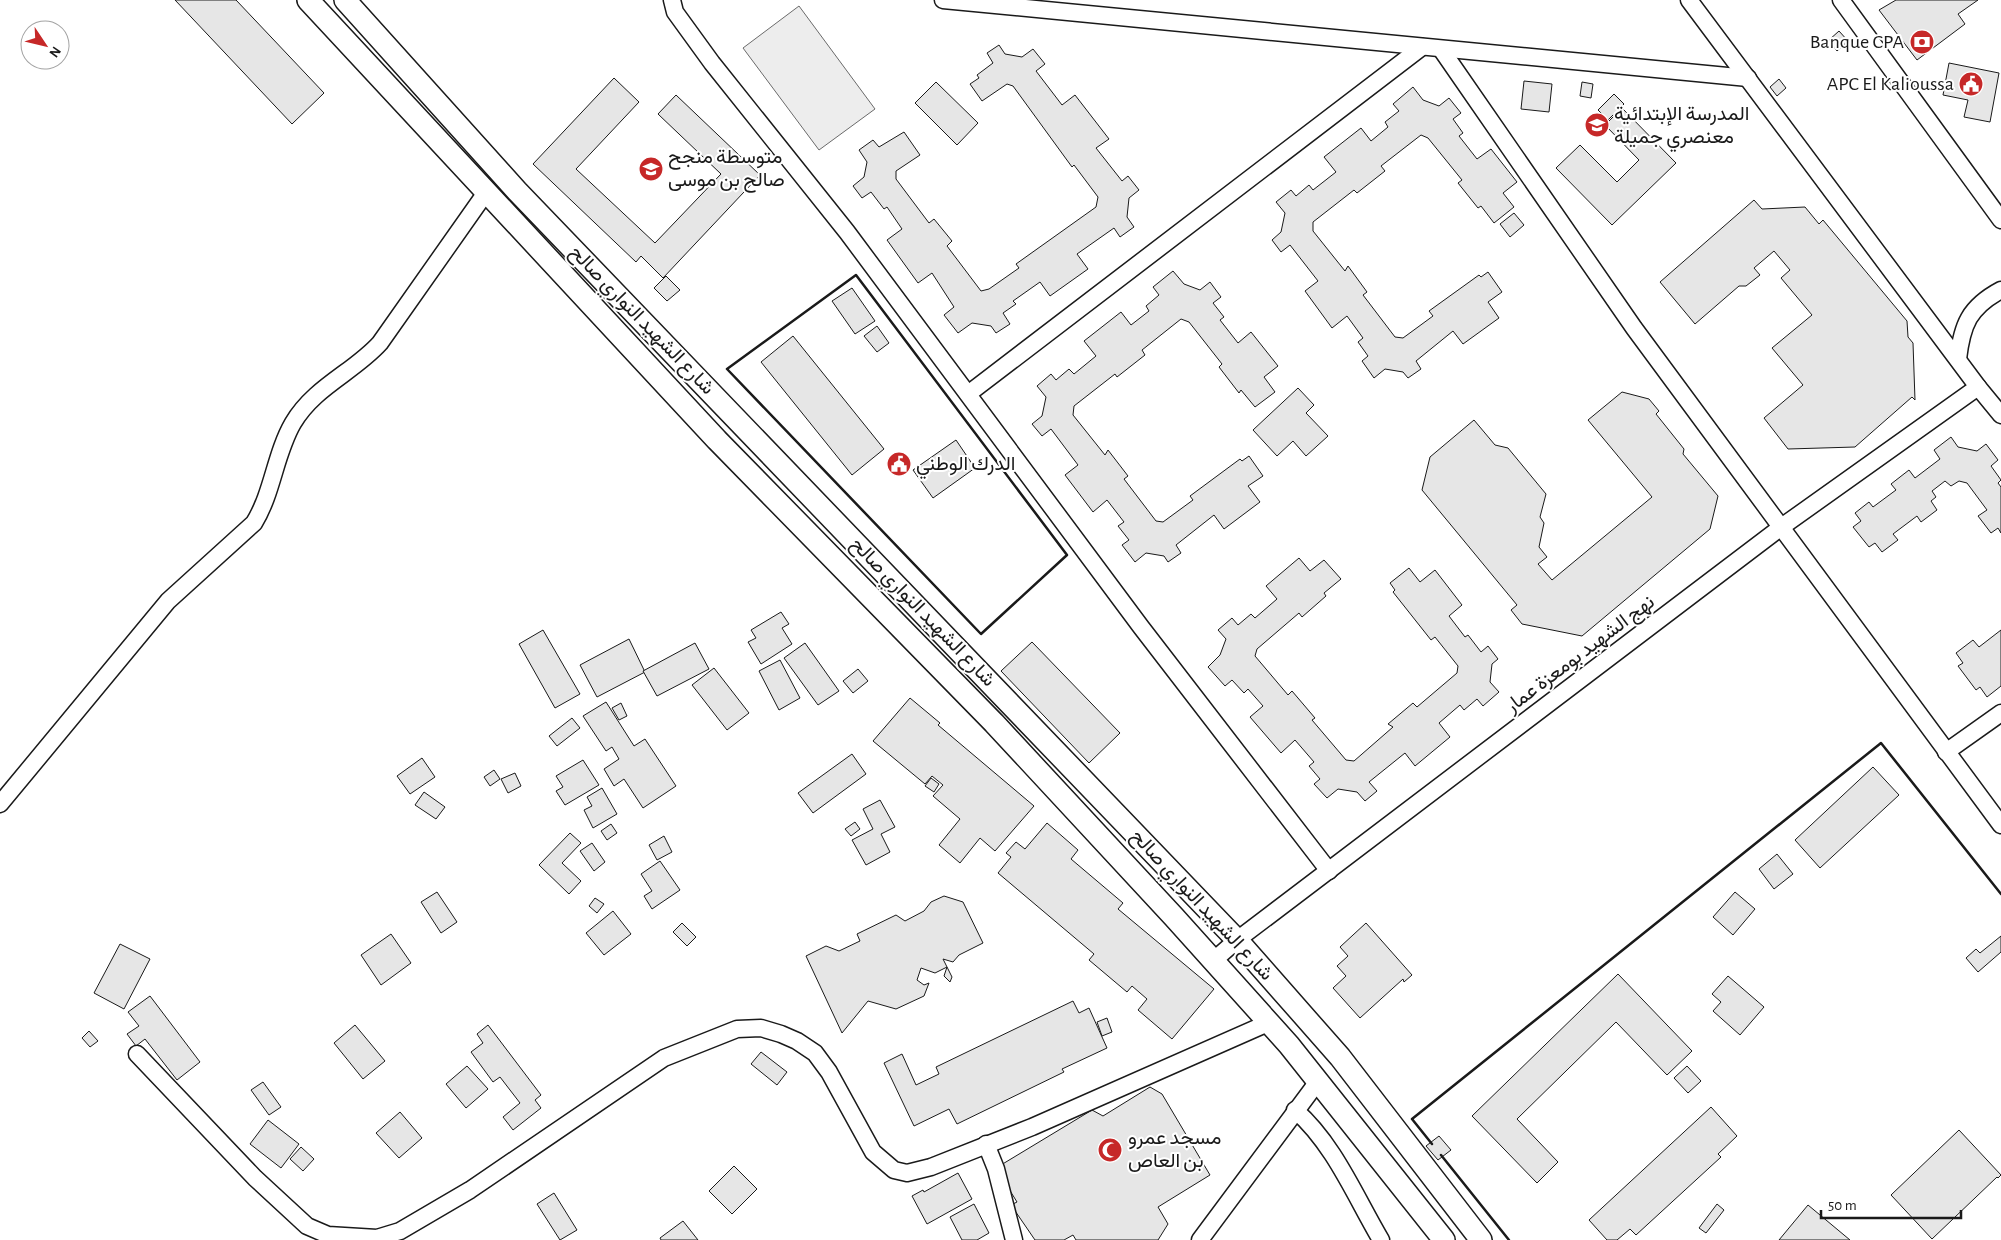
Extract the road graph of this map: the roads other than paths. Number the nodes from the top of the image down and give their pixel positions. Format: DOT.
graph roads {
  1 [pos="308,0"];
  2 [pos="345,0"];
  3 [pos="672,0"];
  4 [pos="943,0"];
  5 [pos="1689,0"];
  6 [pos="1841,0"];
  7 [pos="1702,7"];
  8 [pos="1422,47"];
  9 [pos="1441,49"];
  10 [pos="1748,78"];
  11 [pos="487,191"];
  12 [pos="2001,220"];
  13 [pos="2001,290"];
  14 [pos="1958,359"];
  15 [pos="1978,388"];
  16 [pos="968,394"];
  17 [pos="2000,413"];
  18 [pos="1780,528"];
  19 [pos="2001,713"];
  20 [pos="1946,752"];
  21 [pos="0,804"];
  22 [pos="2001,825"];
  23 [pos="1329,871"];
  24 [pos="1237,940"];
  25 [pos="1213,961"];
  26 [pos="1268,1023"];
  27 [pos="137,1054"];
  28 [pos="1319,1080"];
  29 [pos="1295,1110"];
  30 [pos="986,1144"];
  31 [pos="1014,1240"];
  32 [pos="1200,1240"];
  33 [pos="1381,1240"];
  34 [pos="1444,1240"];
  35 [pos="1482,1240"];
  1 -- 11 [label="street, شارع الشهيد النواري صالح"];
  2 -- 24 [label="street, شارع الشهيد النواري صالح"];
  3 -- 16 [label="street"];
  4 -- 8 [label="street"];
  5 -- 7 [label="street"];
  6 -- 12 [label="street"];
  7 -- 10 [label="street"];
  8 -- 9 [label="street"];
  8 -- 16 [label="street"];
  9 -- 10 [label="street"];
  9 -- 18 [label="street"];
  10 -- 14 [label="street"];
  11 -- 21 [label="street"];
  11 -- 25 [label="street, شارع الشهيد النواري صالح"];
  13 -- 14 [label="street"];
  14 -- 15 [label="street"];
  15 -- 17 [label="street"];
  15 -- 18 [label="street, نهج الشهيد بومعزة عمار"];
  16 -- 23 [label="street"];
  18 -- 20 [label="street"];
  18 -- 23 [label="street, نهج الشهيد بومعزة عمار"];
  19 -- 20 [label="street"];
  20 -- 22 [label="street"];
  23 -- 24 [label="street, نهج الشهيد بومعزة عمار"];
  24 -- 25 [label="street, نهج الشهيد بومعزة عمار"];
  24 -- 35 [label="street, شارع الشهيد النواري صالح"];
  25 -- 26 [label="street, شارع الشهيد النواري صالح"];
  26 -- 28 [label="street, شارع الشهيد النواري صالح"];
  26 -- 30 [label="street"];
  27 -- 30 [label="street"];
  28 -- 29 [label="street"];
  28 -- 34 [label="street, شارع الشهيد النواري صالح"];
  29 -- 32 [label="street"];
  29 -- 33 [label="street"];
  30 -- 31 [label="street"];
}
